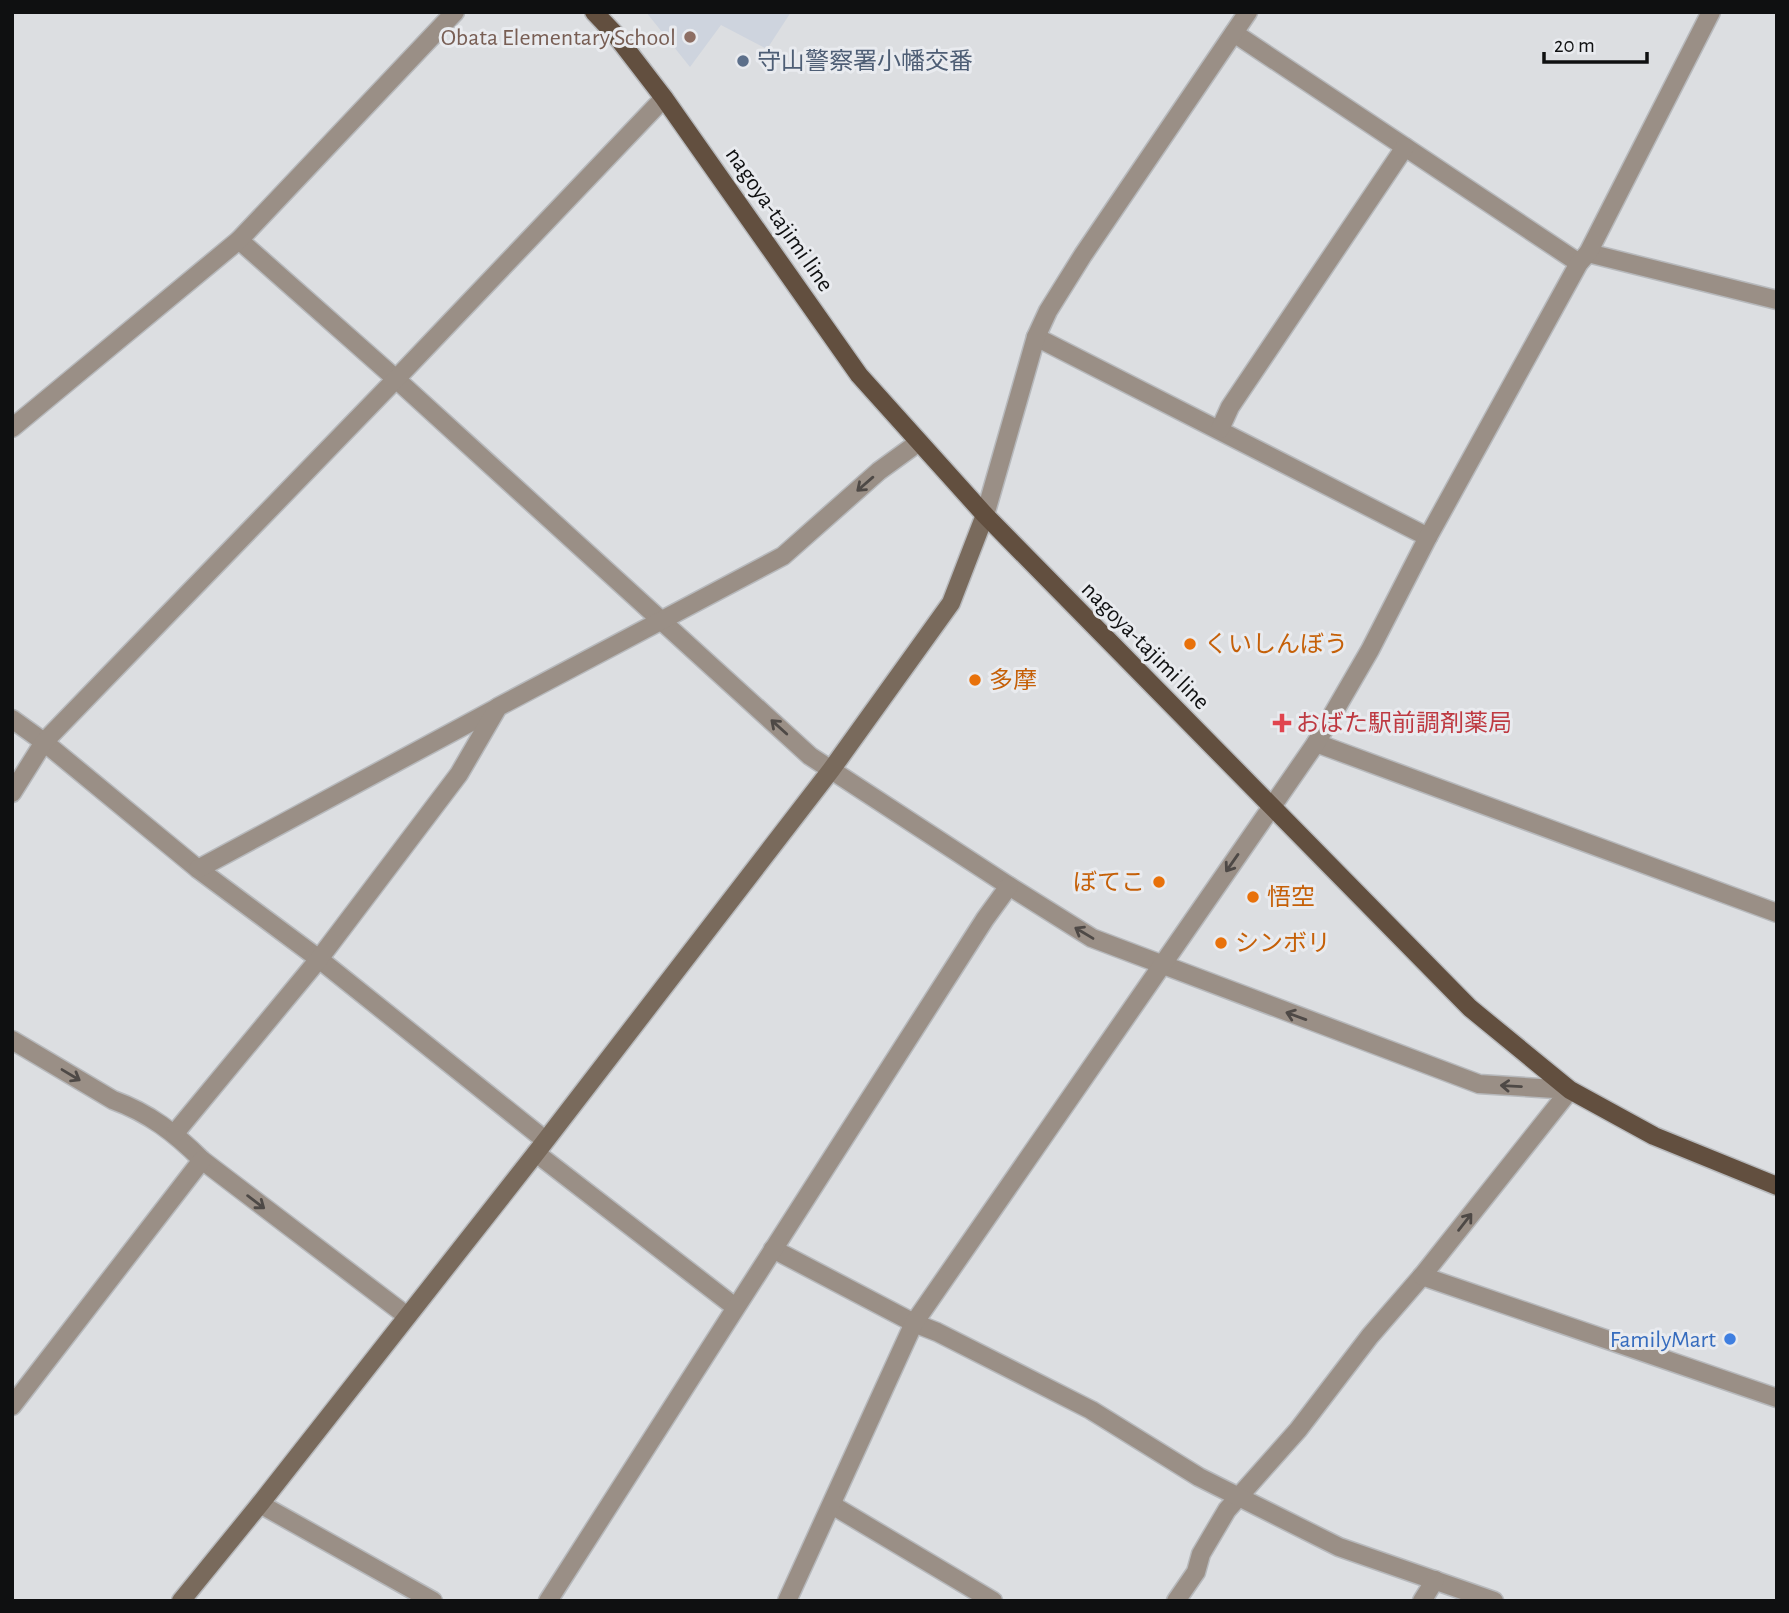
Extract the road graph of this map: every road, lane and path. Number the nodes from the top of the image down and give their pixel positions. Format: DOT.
graph roads {
  1 [pos="456,12"];
  2 [pos="593,12"];
  3 [pos="1248,12"];
  4 [pos="1711,12"];
  5 [pos="1234,33"];
  6 [pos="664,98"];
  7 [pos="1405,147"];
  8 [pos="239,240"];
  9 [pos="1584,258"];
  10 [pos="1777,300"];
  11 [pos="1036,337"];
  12 [pos="396,379"];
  13 [pos="12,428"];
  14 [pos="1220,429"];
  15 [pos="919,442"];
  16 [pos="985,515"];
  17 [pos="1428,537"];
  18 [pos="662,621"];
  19 [pos="498,707"];
  20 [pos="12,719"];
  21 [pos="44,742"];
  22 [pos="1316,743"];
  23 [pos="831,770"];
  24 [pos="12,793"];
  25 [pos="1271,807"];
  26 [pos="198,869"];
  27 [pos="1009,886"];
  28 [pos="1777,913"];
  29 [pos="318,959"];
  30 [pos="1160,965"];
  31 [pos="12,1040"];
  32 [pos="1570,1090"];
  33 [pos="175,1133"];
  34 [pos="540,1147"];
  35 [pos="202,1160"];
  36 [pos="1777,1186"];
  37 [pos="773,1249"];
  38 [pos="1422,1276"];
  39 [pos="735,1307"];
  40 [pos="407,1316"];
  41 [pos="914,1323"];
  42 [pos="1777,1398"];
  43 [pos="12,1406"];
  44 [pos="1237,1497"];
  45 [pos="260,1504"];
  46 [pos="832,1505"];
  47 [pos="1434,1580"];
  48 [pos="181,1601"];
  49 [pos="433,1601"];
  50 [pos="548,1601"];
  51 [pos="787,1601"];
  52 [pos="993,1601"];
  53 [pos="1176,1601"];
  54 [pos="1422,1601"];
  55 [pos="1494,1601"];
  1 -- 8 [label="street"];
  2 -- 6 [label="main road, nagoya-tajimi line"];
  3 -- 5 [label="street"];
  4 -- 9 [label="street"];
  5 -- 7 [label="street"];
  5 -- 11 [label="street"];
  6 -- 12 [label="street"];
  6 -- 15 [label="main road, nagoya-tajimi line"];
  7 -- 9 [label="street"];
  7 -- 14 [label="street"];
  8 -- 12 [label="street"];
  8 -- 13 [label="street"];
  9 -- 10 [label="street"];
  9 -- 17 [label="street"];
  11 -- 14 [label="street"];
  11 -- 16 [label="street"];
  12 -- 18 [label="street"];
  12 -- 21 [label="street"];
  14 -- 17 [label="street"];
  15 -- 16 [label="main road, nagoya-tajimi line"];
  15 -- 18 [label="street, one-way"];
  16 -- 23 [label="street"];
  16 -- 25 [label="main road, nagoya-tajimi line"];
  17 -- 22 [label="street"];
  18 -- 19 [label="street"];
  23 -- 18 [label="street, one-way"];
  19 -- 26 [label="street"];
  19 -- 29 [label="street"];
  20 -- 21 [label="street"];
  21 -- 24 [label="street"];
  21 -- 26 [label="street"];
  22 -- 25 [label="street"];
  22 -- 28 [label="street"];
  23 -- 27 [label="street"];
  23 -- 34 [label="street"];
  25 -- 30 [label="street, one-way"];
  25 -- 32 [label="main road, nagoya-tajimi line"];
  26 -- 29 [label="street"];
  30 -- 27 [label="street, one-way"];
  27 -- 37 [label="street"];
  29 -- 33 [label="street"];
  29 -- 34 [label="street"];
  32 -- 30 [label="street, one-way"];
  30 -- 41 [label="street"];
  31 -- 33 [label="street, one-way"];
  32 -- 36 [label="main road, nagoya-tajimi line"];
  38 -- 32 [label="street, one-way"];
  33 -- 35 [label="street"];
  34 -- 39 [label="street"];
  34 -- 40 [label="street"];
  35 -- 40 [label="street, one-way"];
  35 -- 43 [label="street"];
  37 -- 39 [label="street"];
  37 -- 41 [label="street"];
  38 -- 42 [label="street"];
  38 -- 44 [label="street"];
  39 -- 50 [label="street"];
  40 -- 45 [label="street"];
  41 -- 44 [label="street"];
  41 -- 46 [label="street"];
  44 -- 47 [label="street"];
  44 -- 53 [label="street"];
  45 -- 48 [label="street"];
  45 -- 49 [label="street"];
  46 -- 51 [label="street"];
  46 -- 52 [label="street"];
  47 -- 54 [label="street"];
  47 -- 55 [label="street"];
}
